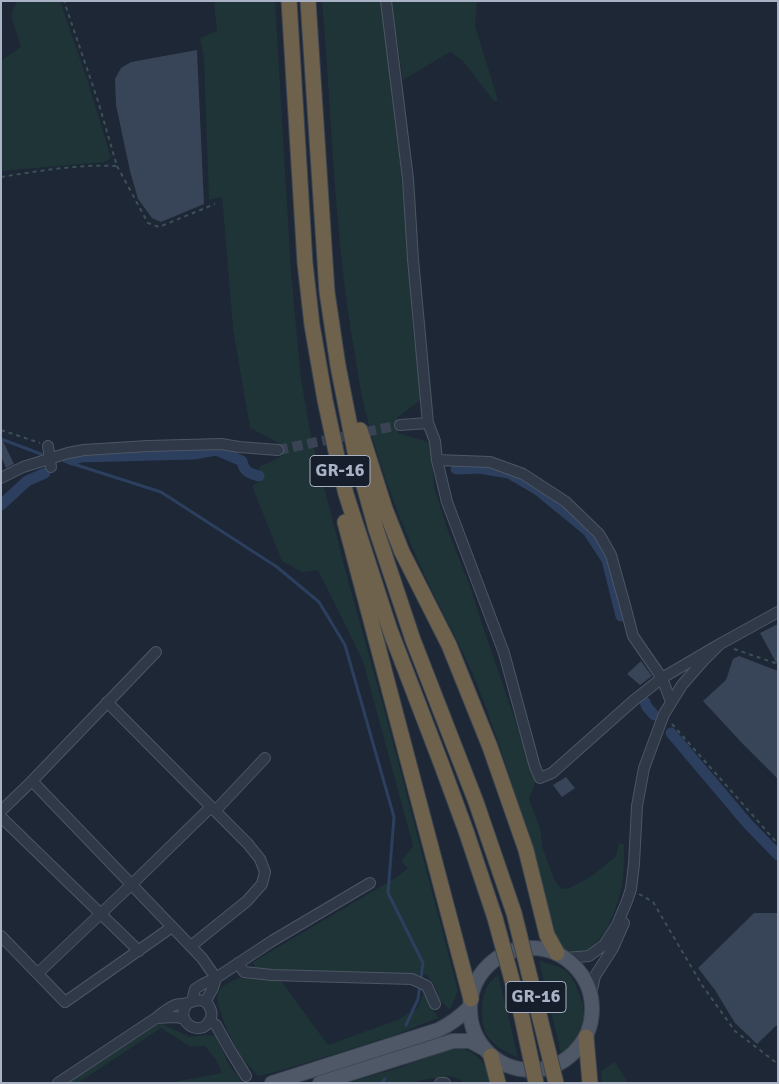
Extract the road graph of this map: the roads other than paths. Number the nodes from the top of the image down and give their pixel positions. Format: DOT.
graph roads {
  1 [pos="289,1"];
  2 [pos="308,1"];
  3 [pos="386,1"];
  4 [pos="338,366"];
  5 [pos="428,423"];
  6 [pos="400,425"];
  7 [pos="48,446"];
  8 [pos="278,450"];
  9 [pos="437,460"];
  10 [pos="338,461"];
  11 [pos="51,463"];
  12 [pos="1,478"];
  13 [pos="778,612"];
  14 [pos="720,644"];
  15 [pos="156,652"];
  16 [pos="662,678"];
  17 [pos="107,702"];
  18 [pos="671,702"];
  19 [pos="265,758"];
  20 [pos="32,782"];
  21 [pos="212,809"];
  22 [pos="1,811"];
  23 [pos="1,817"];
  24 [pos="370,883"];
  25 [pos="131,885"];
  26 [pos="627,901"];
  27 [pos="100,914"];
  28 [pos="172,927"];
  29 [pos="1,936"];
  30 [pos="190,946"];
  31 [pos="139,951"];
  32 [pos="562,956"];
  33 [pos="238,963"];
  34 [pos="38,974"];
  35 [pos="216,978"];
  36 [pos="591,994"];
  37 [pos="190,1002"];
  38 [pos="205,1002"];
  39 [pos="470,1003"];
  40 [pos="435,1004"];
  41 [pos="156,1018"];
  42 [pos="184,1019"];
  43 [pos="209,1021"];
  44 [pos="586,1038"];
  45 [pos="487,1052"];
  46 [pos="246,1076"];
  47 [pos="58,1083"];
  48 [pos="272,1083"];
  49 [pos="320,1083"];
  50 [pos="440,1083"];
  51 [pos="445,1083"];
  52 [pos="498,1083"];
  53 [pos="536,1083"];
  54 [pos="556,1083"];
  55 [pos="590,1083"];
  1 -- 10 [label="highway, GR-16"];
  2 -- 4 [label="highway, GR-16"];
  3 -- 5 [label="street"];
  4 -- 32 [label="highway"];
  4 -- 54 [label="highway, GR-16, bridge"];
  5 -- 6 [label="street"];
  5 -- 9 [label="street"];
  7 -- 11 [label="street"];
  8 -- 11 [label="street"];
  9 -- 16 [label="street"];
  9 -- 16 [label="street"];
  10 -- 39 [label="highway"];
  10 -- 53 [label="highway, GR-16, bridge"];
  11 -- 12 [label="street"];
  13 -- 14 [label="street"];
  14 -- 16 [label="street"];
  14 -- 18 [label="street"];
  15 -- 17 [label="street"];
  16 -- 18 [label="street"];
  17 -- 20 [label="street"];
  17 -- 21 [label="street"];
  18 -- 26 [label="street"];
  19 -- 21 [label="street"];
  20 -- 22 [label="street"];
  20 -- 25 [label="street"];
  21 -- 25 [label="street"];
  21 -- 30 [label="street"];
  23 -- 27 [label="street"];
  24 -- 33 [label="street"];
  25 -- 27 [label="street"];
  25 -- 28 [label="street"];
  26 -- 32 [label="street"];
  26 -- 36 [label="street"];
  27 -- 31 [label="street"];
  27 -- 34 [label="street"];
  28 -- 30 [label="street"];
  28 -- 31 [label="street"];
  29 -- 34 [label="street"];
  30 -- 35 [label="street"];
  31 -- 34 [label="street"];
  32 -- 36 [label="main road"];
  32 -- 39 [label="main road"];
  33 -- 35 [label="street"];
  33 -- 40 [label="street"];
  35 -- 37 [label="street"];
  35 -- 38 [label="street"];
  36 -- 44 [label="main road"];
  37 -- 38 [label="street"];
  37 -- 41 [label="street"];
  37 -- 42 [label="street"];
  38 -- 43 [label="street"];
  39 -- 45 [label="main road"];
  39 -- 48 [label="main road"];
  41 -- 42 [label="street"];
  41 -- 47 [label="street"];
  42 -- 43 [label="street"];
  43 -- 46 [label="street"];
  44 -- 45 [label="main road"];
  44 -- 55 [label="highway"];
  45 -- 49 [label="main road"];
  45 -- 52 [label="highway"];
  50 -- 51 [label="street"];
}
